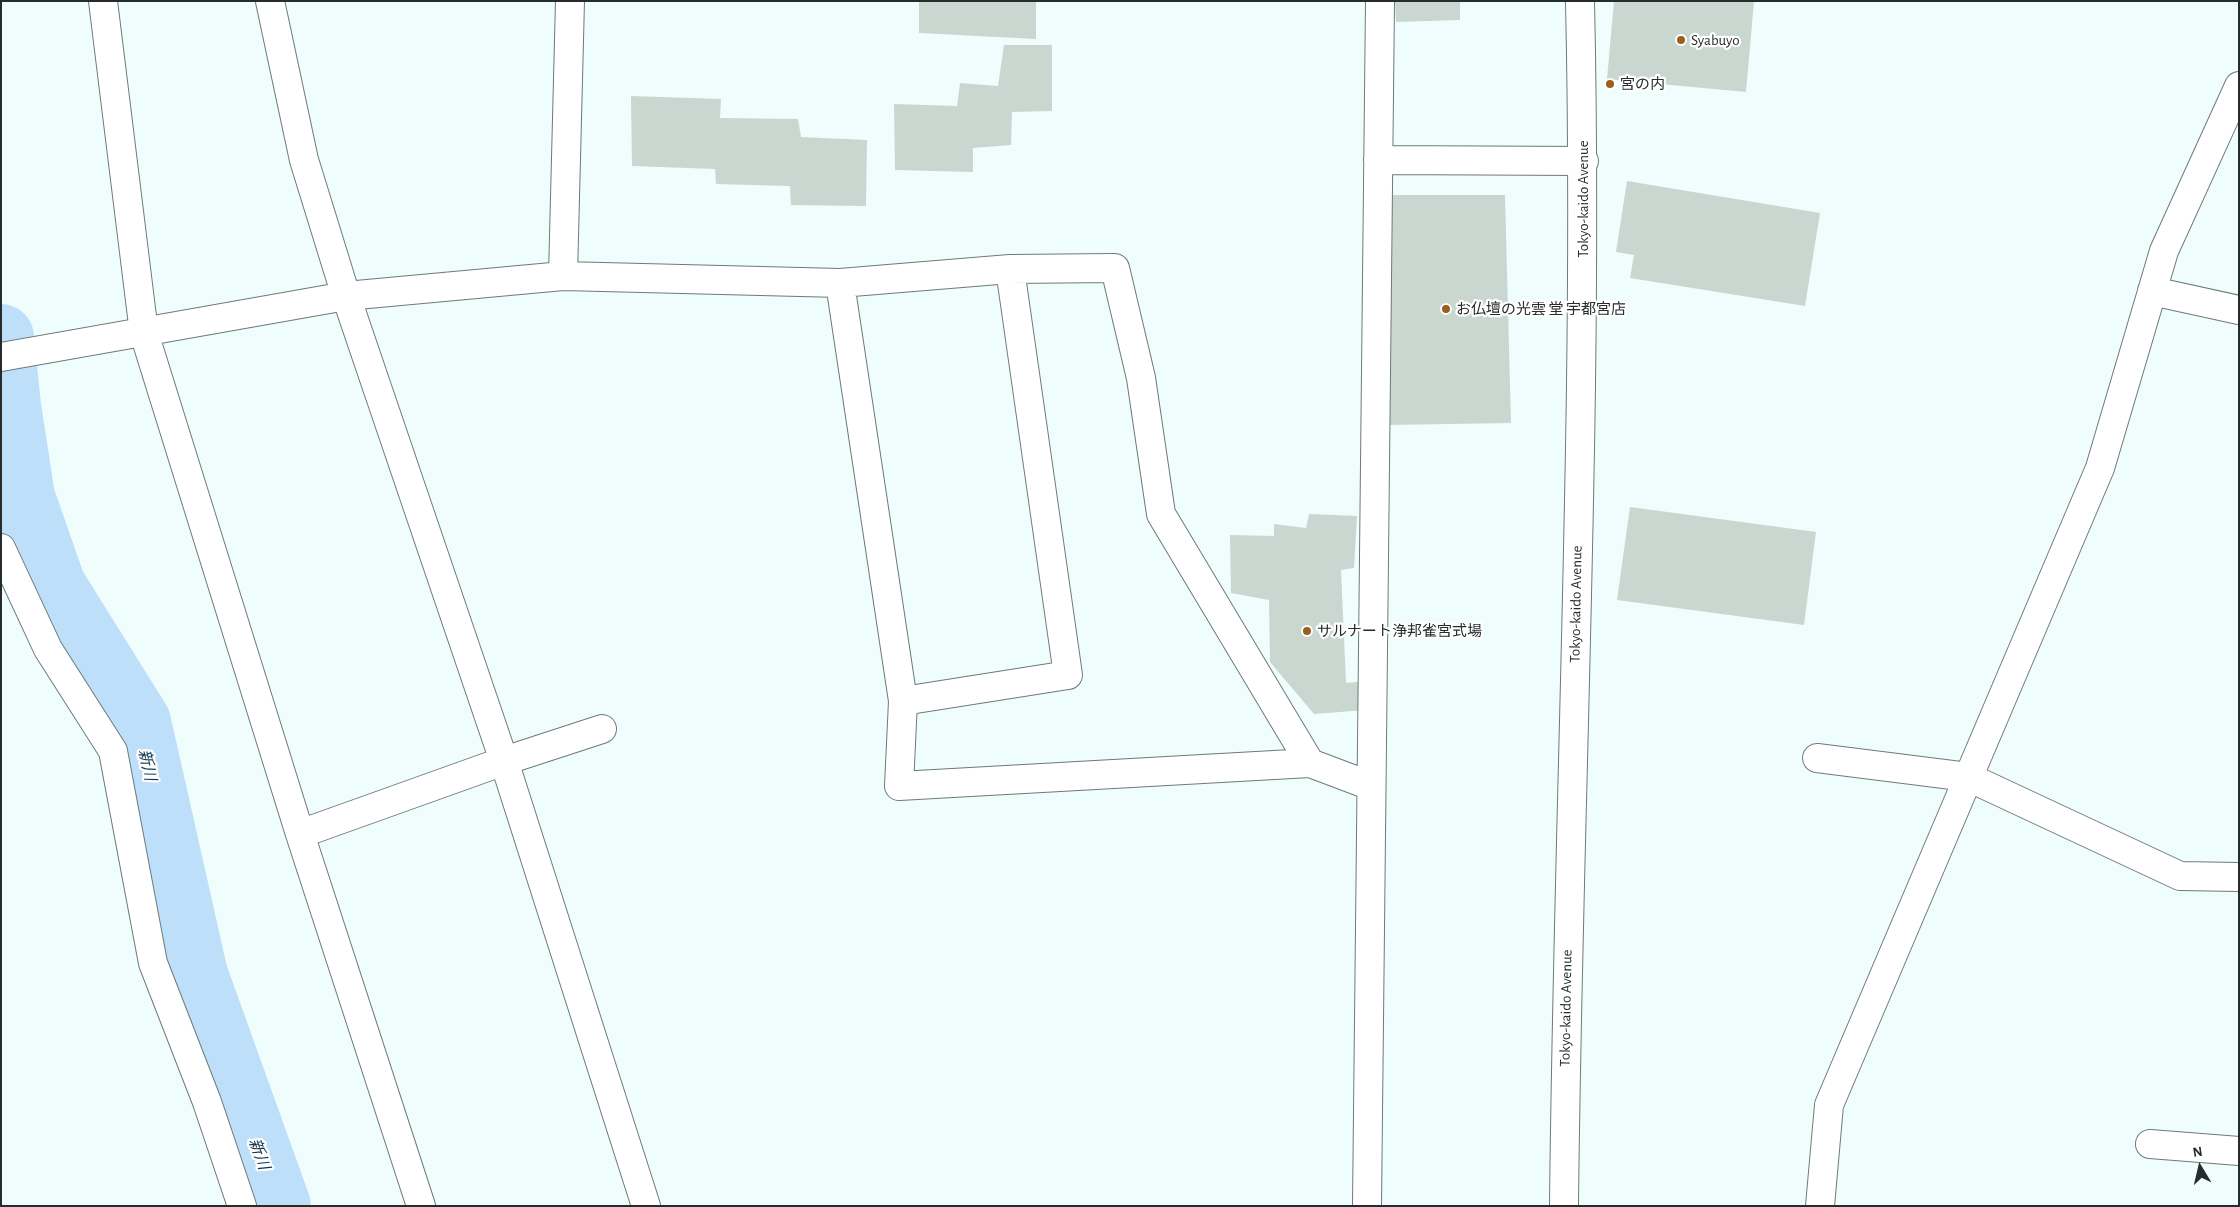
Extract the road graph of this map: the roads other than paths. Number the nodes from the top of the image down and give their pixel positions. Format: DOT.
graph roads {
  1 [pos="104,1"];
  2 [pos="270,1"];
  3 [pos="570,1"];
  4 [pos="1380,1"];
  5 [pos="1580,1"];
  6 [pos="2239,86"];
  7 [pos="1378,160"];
  8 [pos="1584,161"];
  9 [pos="1010,269"];
  10 [pos="564,276"];
  11 [pos="840,283"];
  12 [pos="2152,291"];
  13 [pos="346,296"];
  14 [pos="2239,310"];
  15 [pos="144,332"];
  16 [pos="10,356"];
  17 [pos="1,548"];
  18 [pos="903,701"];
  19 [pos="602,729"];
  20 [pos="1817,758"];
  21 [pos="504,761"];
  22 [pos="1310,763"];
  23 [pos="1968,777"];
  24 [pos="1371,786"];
  25 [pos="300,834"];
  26 [pos="2239,877"];
  27 [pos="2150,1144"];
  28 [pos="2239,1151"];
  29 [pos="242,1206"];
  30 [pos="421,1206"];
  31 [pos="646,1206"];
  32 [pos="1367,1206"];
  33 [pos="1564,1206"];
  34 [pos="1820,1206"];
  1 -- 15 [label="main road"];
  2 -- 13 [label="main road"];
  3 -- 10 [label="main road"];
  4 -- 7 [label="main road"];
  5 -- 8 [label="main road, Tokyo-kaido Avenue"];
  6 -- 12 [label="main road"];
  7 -- 8 [label="main road"];
  7 -- 24 [label="main road"];
  8 -- 33 [label="main road, Tokyo-kaido Avenue"];
  9 -- 11 [label="main road"];
  9 -- 18 [label="main road"];
  9 -- 22 [label="main road"];
  10 -- 11 [label="main road"];
  10 -- 13 [label="main road"];
  11 -- 18 [label="main road"];
  12 -- 14 [label="main road"];
  12 -- 23 [label="main road"];
  13 -- 15 [label="main road"];
  13 -- 21 [label="main road"];
  15 -- 16 [label="main road"];
  15 -- 25 [label="main road"];
  17 -- 29 [label="main road"];
  18 -- 22 [label="main road"];
  19 -- 21 [label="main road"];
  20 -- 23 [label="main road"];
  21 -- 25 [label="main road"];
  21 -- 31 [label="main road"];
  22 -- 24 [label="main road"];
  23 -- 26 [label="main road"];
  23 -- 34 [label="main road"];
  24 -- 32 [label="main road"];
  25 -- 30 [label="main road"];
  27 -- 28 [label="main road"];
}
